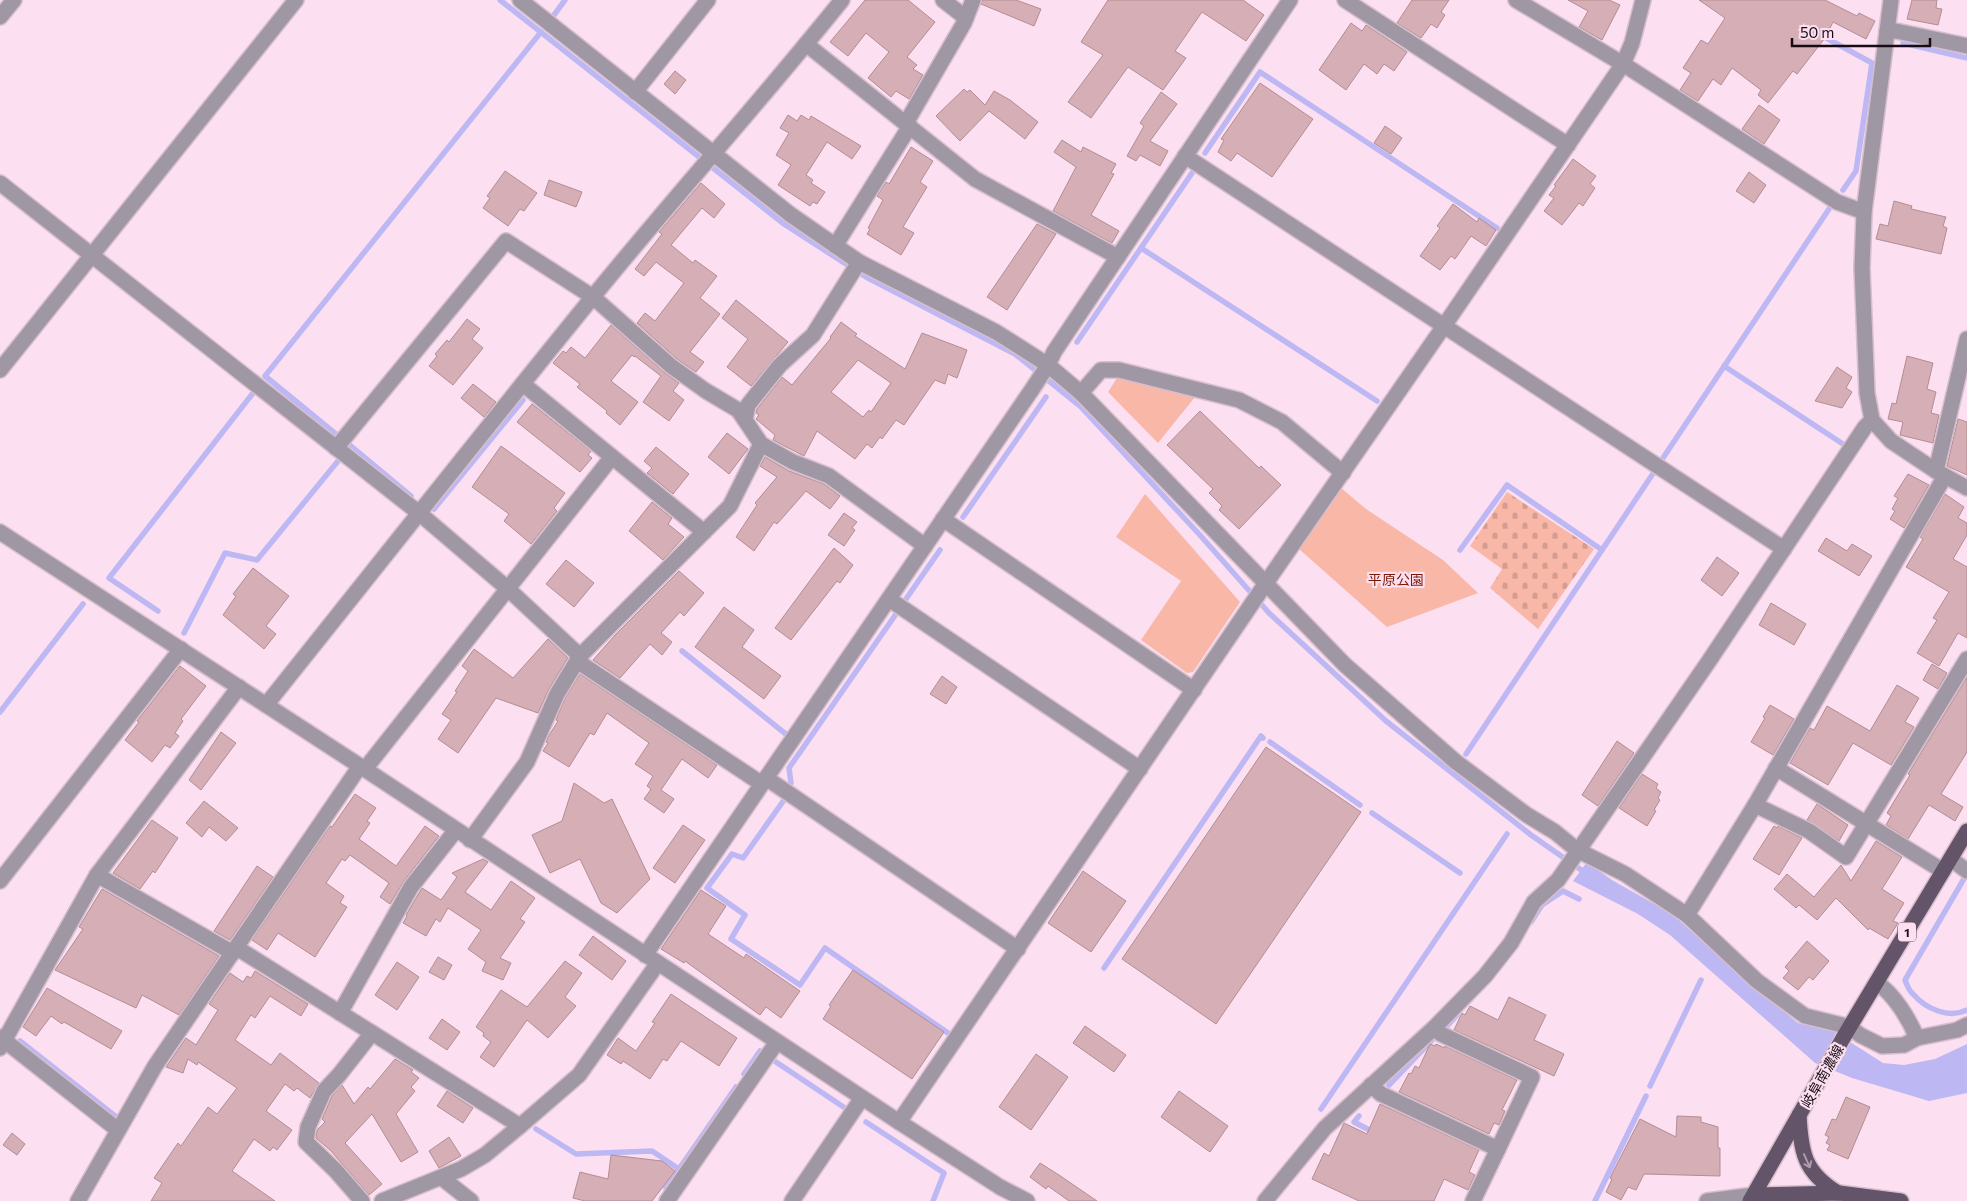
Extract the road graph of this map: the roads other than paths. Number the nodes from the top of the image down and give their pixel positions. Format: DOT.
graph roads {
  1 [pos="14,0"];
  2 [pos="296,0"];
  3 [pos="520,0"];
  4 [pos="708,0"];
  5 [pos="842,0"];
  6 [pos="943,0"];
  7 [pos="973,0"];
  8 [pos="1345,0"];
  9 [pos="1516,0"];
  10 [pos="1642,0"];
  11 [pos="1891,0"];
  12 [pos="1288,1"];
  13 [pos="0,17"];
  14 [pos="966,18"];
  15 [pos="1887,30"];
  16 [pos="806,44"];
  17 [pos="1967,46"];
  18 [pos="1624,64"];
  19 [pos="635,92"];
  20 [pos="908,125"];
  21 [pos="1568,144"];
  22 [pos="711,156"];
  23 [pos="1186,156"];
  24 [pos="0,183"];
  25 [pos="1864,212"];
  26 [pos="835,246"];
  27 [pos="92,256"];
  28 [pos="1118,257"];
  29 [pos="858,264"];
  30 [pos="593,297"];
  31 [pos="1444,326"];
  32 [pos="1967,339"];
  33 [pos="1047,368"];
  34 [pos="0,370"];
  35 [pos="523,384"];
  36 [pos="1080,393"];
  37 [pos="745,420"];
  38 [pos="1872,420"];
  39 [pos="761,444"];
  40 [pos="336,448"];
  41 [pos="612,457"];
  42 [pos="1343,473"];
  43 [pos="1940,474"];
  44 [pos="1967,488"];
  45 [pos="418,513"];
  46 [pos="943,519"];
  47 [pos="0,532"];
  48 [pos="704,532"];
  49 [pos="925,546"];
  50 [pos="1784,549"];
  51 [pos="1263,588"];
  52 [pos="508,589"];
  53 [pos="889,599"];
  54 [pos="181,649"];
  55 [pos="578,659"];
  56 [pos="1967,659"];
  57 [pos="239,687"];
  58 [pos="1194,690"];
  59 [pos="266,705"];
  60 [pos="362,767"];
  61 [pos="1776,768"];
  62 [pos="1140,769"];
  63 [pos="764,781"];
  64 [pos="1755,805"];
  65 [pos="1865,824"];
  66 [pos="456,830"];
  67 [pos="1967,831"];
  68 [pos="470,840"];
  69 [pos="1577,850"];
  70 [pos="1947,865"];
  71 [pos="1967,870"];
  72 [pos="97,875"];
  73 [pos="0,881"];
  74 [pos="1686,915"];
  75 [pos="1018,949"];
  76 [pos="235,951"];
  77 [pos="651,959"];
  78 [pos="1877,983"];
  79 [pos="340,1013"];
  80 [pos="1967,1024"];
  81 [pos="1434,1028"];
  82 [pos="1848,1030"];
  83 [pos="372,1033"];
  84 [pos="1917,1038"];
  85 [pos="1,1042"];
  86 [pos="777,1042"];
  87 [pos="1372,1085"];
  88 [pos="862,1098"];
  89 [pos="1799,1115"];
  90 [pos="899,1122"];
  91 [pos="520,1126"];
  92 [pos="118,1130"];
  93 [pos="1498,1148"];
  94 [pos="442,1178"];
  95 [pos="1839,1193"];
  96 [pos="1752,1198"];
  97 [pos="78,1201"];
  98 [pos="362,1201"];
  99 [pos="382,1201"];
  100 [pos="471,1201"];
  101 [pos="667,1201"];
  102 [pos="792,1201"];
  103 [pos="1027,1201"];
  104 [pos="1265,1201"];
  105 [pos="1473,1201"];
  106 [pos="1706,1201"];
  107 [pos="1901,1201"];
  1 -- 13 [label="street"];
  2 -- 27 [label="street"];
  3 -- 19 [label="street"];
  4 -- 19 [label="street"];
  5 -- 16 [label="street"];
  6 -- 14 [label="street"];
  7 -- 14 [label="street"];
  8 -- 21 [label="street"];
  9 -- 18 [label="street"];
  10 -- 18 [label="street"];
  11 -- 15 [label="street"];
  12 -- 23 [label="street"];
  14 -- 20 [label="street"];
  15 -- 17 [label="street"];
  15 -- 25 [label="street"];
  16 -- 20 [label="street"];
  16 -- 22 [label="street"];
  18 -- 21 [label="street"];
  18 -- 25 [label="street"];
  19 -- 22 [label="street"];
  20 -- 26 [label="street"];
  20 -- 28 [label="street"];
  21 -- 31 [label="street"];
  22 -- 26 [label="street"];
  22 -- 30 [label="street"];
  23 -- 28 [label="street"];
  23 -- 31 [label="street"];
  24 -- 27 [label="street"];
  25 -- 38 [label="street"];
  26 -- 29 [label="street"];
  27 -- 34 [label="street"];
  27 -- 40 [label="street"];
  28 -- 33 [label="street"];
  29 -- 33 [label="street"];
  29 -- 37 [label="street"];
  30 -- 35 [label="street"];
  30 -- 37 [label="street"];
  30 -- 40 [label="street"];
  31 -- 42 [label="street"];
  31 -- 50 [label="street"];
  32 -- 43 [label="street"];
  33 -- 36 [label="street"];
  33 -- 46 [label="street"];
  35 -- 41 [label="street"];
  35 -- 45 [label="street"];
  36 -- 42 [label="street"];
  36 -- 51 [label="street"];
  37 -- 39 [label="street"];
  38 -- 43 [label="street"];
  38 -- 50 [label="street"];
  39 -- 48 [label="street"];
  39 -- 49 [label="street"];
  40 -- 45 [label="street"];
  41 -- 48 [label="street"];
  41 -- 52 [label="street"];
  42 -- 51 [label="street"];
  43 -- 44 [label="street"];
  43 -- 61 [label="street"];
  45 -- 52 [label="street"];
  45 -- 59 [label="street"];
  46 -- 49 [label="street"];
  46 -- 58 [label="street"];
  47 -- 54 [label="street"];
  48 -- 55 [label="street"];
  49 -- 53 [label="street"];
  50 -- 69 [label="street"];
  51 -- 58 [label="street"];
  51 -- 69 [label="street"];
  52 -- 55 [label="street"];
  52 -- 60 [label="street"];
  53 -- 62 [label="street"];
  53 -- 63 [label="street"];
  54 -- 57 [label="street"];
  54 -- 73 [label="street"];
  55 -- 63 [label="street"];
  55 -- 68 [label="street"];
  56 -- 65 [label="street"];
  57 -- 59 [label="street"];
  57 -- 72 [label="street"];
  58 -- 62 [label="street"];
  59 -- 60 [label="street"];
  60 -- 66 [label="street"];
  60 -- 76 [label="street"];
  61 -- 64 [label="street"];
  61 -- 65 [label="street"];
  62 -- 75 [label="street"];
  63 -- 75 [label="street"];
  63 -- 77 [label="street"];
  64 -- 65 [label="street"];
  64 -- 74 [label="street"];
  65 -- 70 [label="street"];
  66 -- 68 [label="street"];
  66 -- 79 [label="street"];
  67 -- 70 [label="main road, 岐阜南濃線 / 1"];
  68 -- 77 [label="street"];
  69 -- 74 [label="street"];
  69 -- 81 [label="street"];
  70 -- 71 [label="street"];
  70 -- 78 [label="main road, 岐阜南濃線 / 1"];
  72 -- 76 [label="street"];
  72 -- 85 [label="street"];
  74 -- 82 [label="street"];
  75 -- 90 [label="street"];
  76 -- 79 [label="street"];
  76 -- 92 [label="street"];
  77 -- 86 [label="street"];
  77 -- 91 [label="street"];
  78 -- 82 [label="main road, 岐阜南濃線 / 1"];
  78 -- 84 [label="street"];
  79 -- 83 [label="street"];
  80 -- 84 [label="street"];
  81 -- 87 [label="street"];
  81 -- 93 [label="street"];
  82 -- 84 [label="street"];
  82 -- 89 [label="main road, 岐阜南濃線 / 1"];
  83 -- 91 [label="street"];
  83 -- 98 [label="street"];
  85 -- 92 [label="street"];
  86 -- 88 [label="street"];
  86 -- 101 [label="street"];
  87 -- 93 [label="street"];
  87 -- 104 [label="street"];
  88 -- 90 [label="street"];
  88 -- 102 [label="street"];
  89 -- 95 [label="main road, one-way"];
  89 -- 96 [label="main road, 岐阜南濃線 / 1"];
  90 -- 103 [label="street"];
  91 -- 94 [label="street"];
  92 -- 97 [label="street"];
  93 -- 105 [label="street"];
  94 -- 99 [label="street"];
  94 -- 100 [label="street"];
  95 -- 96 [label="main road"];
  95 -- 107 [label="main road"];
  96 -- 106 [label="street"];
}
